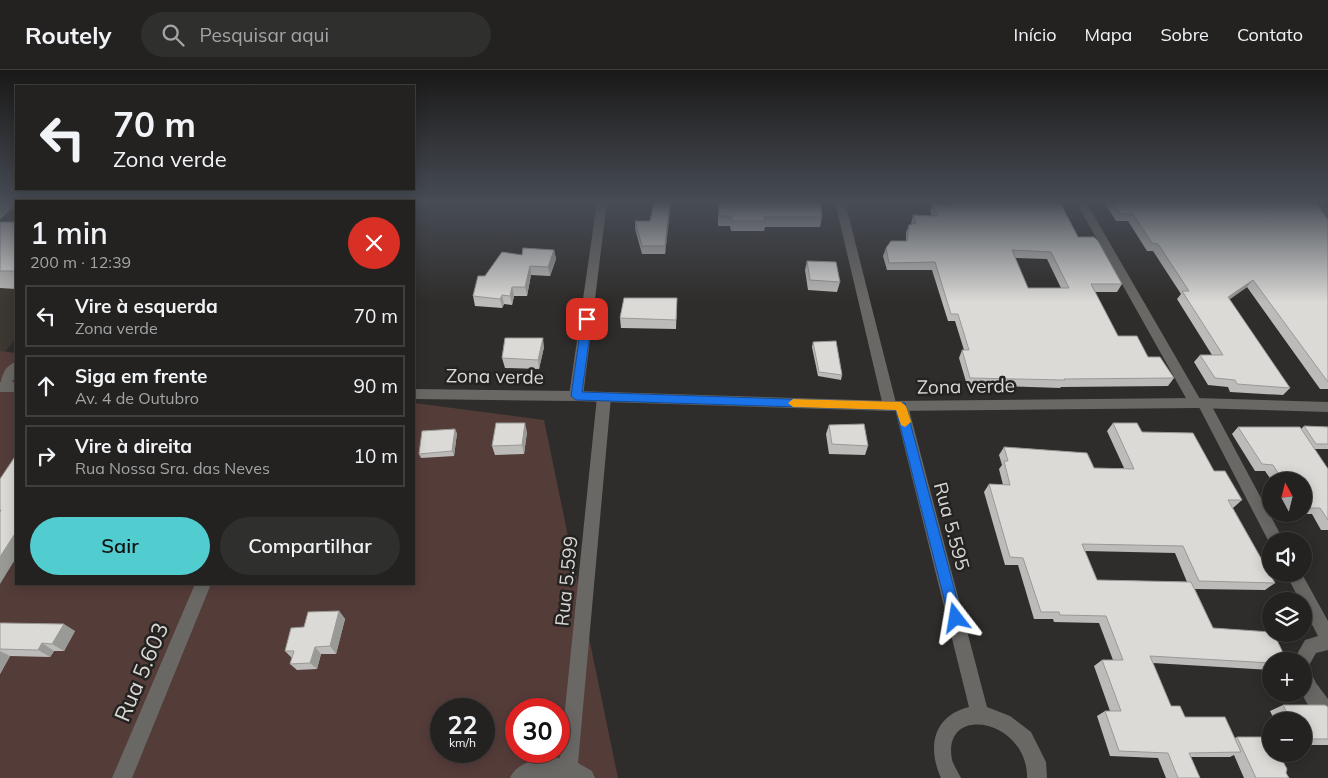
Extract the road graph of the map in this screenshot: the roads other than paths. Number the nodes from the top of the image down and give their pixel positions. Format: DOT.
graph roads {
  1 [pos="598,235"];
  2 [pos="849,235"];
  3 [pos="1101,235"];
  4 [pos="15,368"];
  5 [pos="1,387"];
  6 [pos="15,387"];
  7 [pos="415,394"];
  8 [pos="576,396"];
  9 [pos="604,397"];
  10 [pos="1200,403"];
  11 [pos="896,406"];
  12 [pos="1328,406"];
  13 [pos="1271,532"];
  14 [pos="1298,582"];
  15 [pos="203,585"];
  16 [pos="1328,640"];
  17 [pos="1307,652"];
  18 [pos="1312,692"];
  19 [pos="1328,710"];
  20 [pos="980,714"];
  21 [pos="568,768"];
  22 [pos="122,778"];
  23 [pos="520,778"];
  24 [pos="585,778"];
  25 [pos="951,778"];
  26 [pos="1037,778"];
  1 -- 8 [label="street"];
  2 -- 11 [label="street, Rua 5.595"];
  3 -- 10 [label="street"];
  4 -- 5 [label="street"];
  5 -- 6 [label="street"];
  7 -- 8 [label="street, Zona verde"];
  8 -- 9 [label="street, Zona verde"];
  9 -- 11 [label="street, Zona verde"];
  9 -- 21 [label="street, Rua 5.599"];
  10 -- 11 [label="street, Zona verde"];
  10 -- 12 [label="street, Zona verde"];
  10 -- 13 [label="street"];
  11 -- 20 [label="street, Rua 5.595"];
  14 -- 16 [label="street"];
  15 -- 22 [label="street, Rua 5.603"];
  16 -- 17 [label="street"];
  18 -- 19 [label="street"];
  20 -- 25 [label="street"];
  20 -- 26 [label="street"];
  21 -- 23 [label="street"];
  21 -- 24 [label="street"];
}
